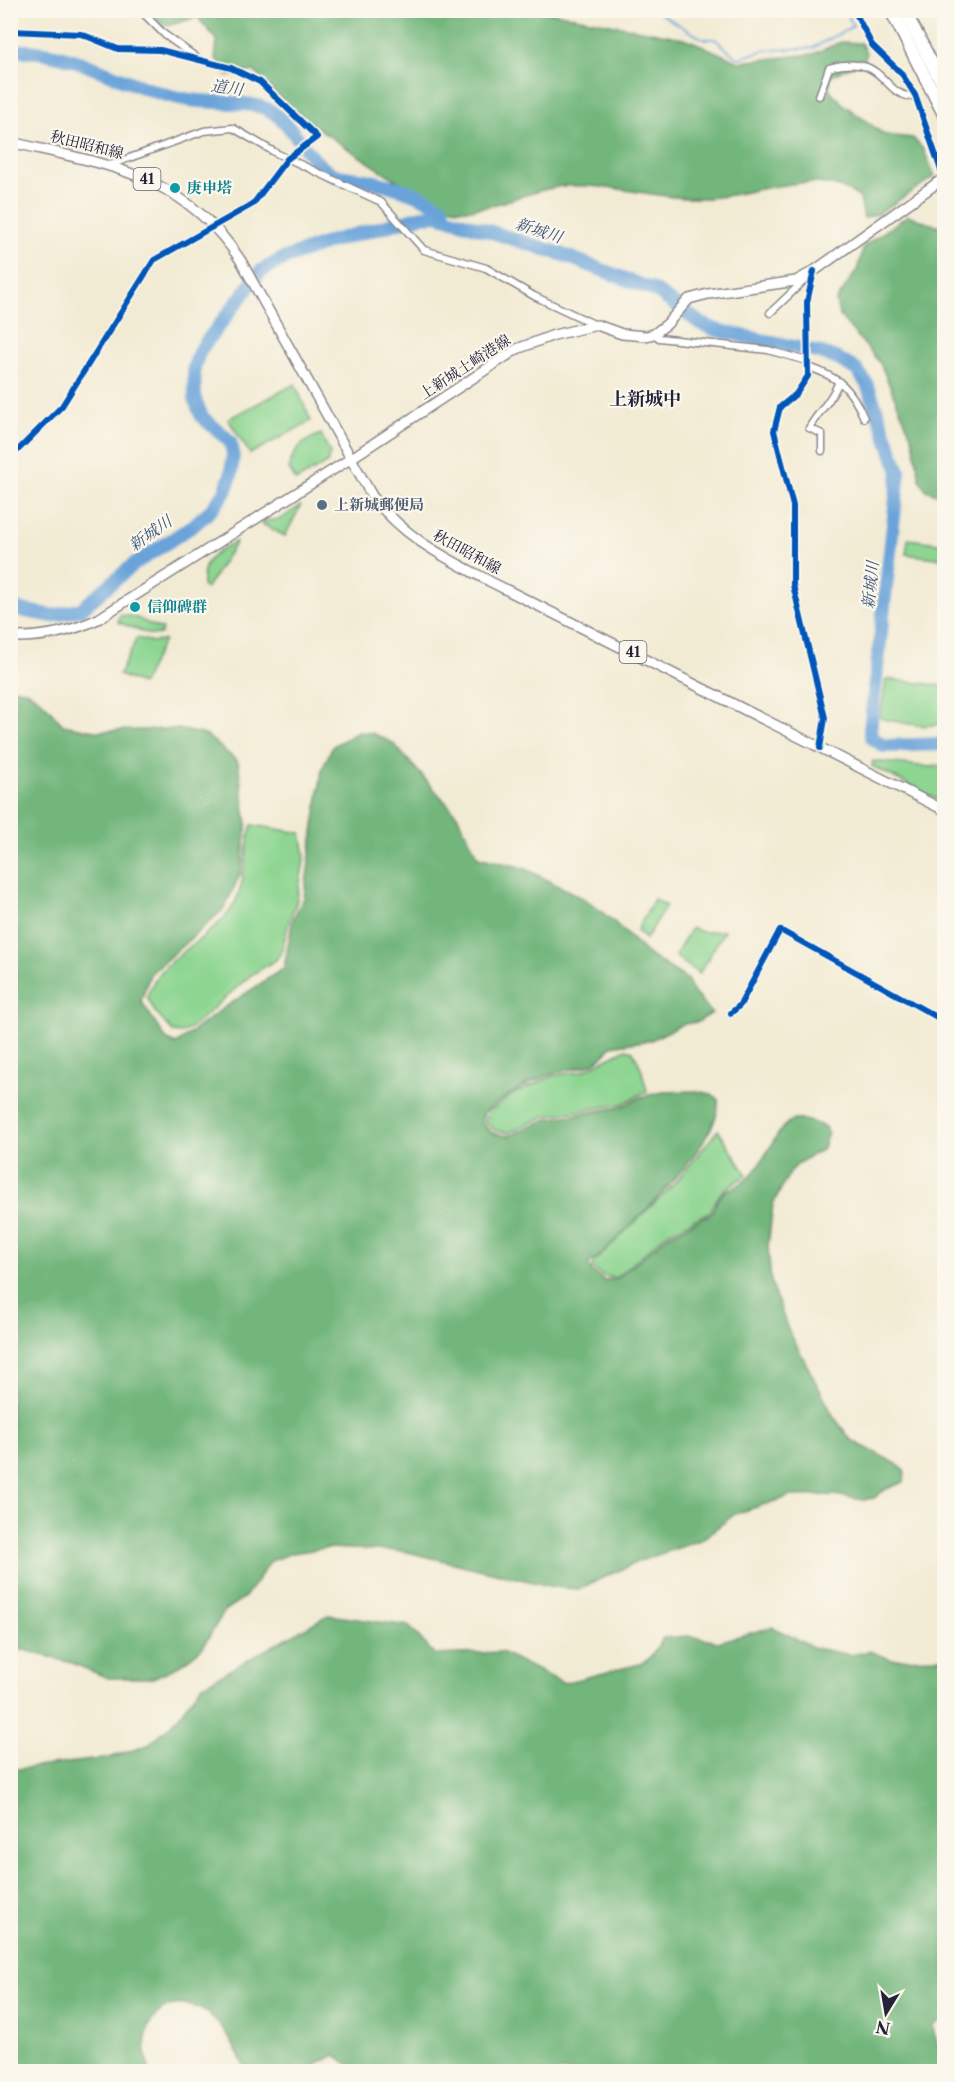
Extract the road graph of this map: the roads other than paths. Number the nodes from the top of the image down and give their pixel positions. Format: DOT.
graph roads {
  1 [pos="140,10"];
  2 [pos="854,10"];
  3 [pos="891,10"];
  4 [pos="904,10"];
  5 [pos="10,31"];
  6 [pos="200,60"];
  7 [pos="945,87"];
  8 [pos="819,96"];
  9 [pos="915,97"];
  10 [pos="945,114"];
  11 [pos="10,142"];
  12 [pos="287,159"];
  13 [pos="110,165"];
  14 [pos="944,179"];
  15 [pos="213,226"];
  16 [pos="813,271"];
  17 [pos="770,313"];
  18 [pos="597,325"];
  19 [pos="654,334"];
  20 [pos="807,361"];
  21 [pos="839,381"];
  22 [pos="864,418"];
  23 [pos="822,451"];
  24 [pos="10,458"];
  25 [pos="350,459"];
  26 [pos="10,637"];
  27 [pos="820,748"];
  28 [pos="945,810"];
  29 [pos="731,1012"];
  30 [pos="945,1021"];
  1 -- 6 [label="street"];
  2 -- 9 [label="street"];
  3 -- 10 [label="highway"];
  4 -- 7 [label="highway"];
  5 -- 6 [label="street"];
  6 -- 12 [label="street"];
  8 -- 9 [label="street"];
  9 -- 14 [label="street"];
  11 -- 13 [label="main road, 秋田昭和線 / 41"];
  12 -- 13 [label="street"];
  12 -- 15 [label="street"];
  12 -- 18 [label="street"];
  13 -- 15 [label="main road, 秋田昭和線 / 41"];
  14 -- 16 [label="main road"];
  15 -- 24 [label="street"];
  15 -- 25 [label="main road, 秋田昭和線 / 41"];
  16 -- 17 [label="street"];
  16 -- 19 [label="main road"];
  16 -- 20 [label="street"];
  18 -- 19 [label="main road, 上新城土崎港線"];
  18 -- 25 [label="main road, 上新城土崎港線"];
  19 -- 20 [label="street"];
  20 -- 21 [label="street"];
  20 -- 27 [label="street"];
  21 -- 22 [label="street"];
  21 -- 23 [label="street"];
  25 -- 26 [label="main road, 上新城土崎港線"];
  25 -- 27 [label="main road, 秋田昭和線 / 41"];
  27 -- 28 [label="main road, 秋田昭和線 / 41"];
  29 -- 30 [label="street"];
}
